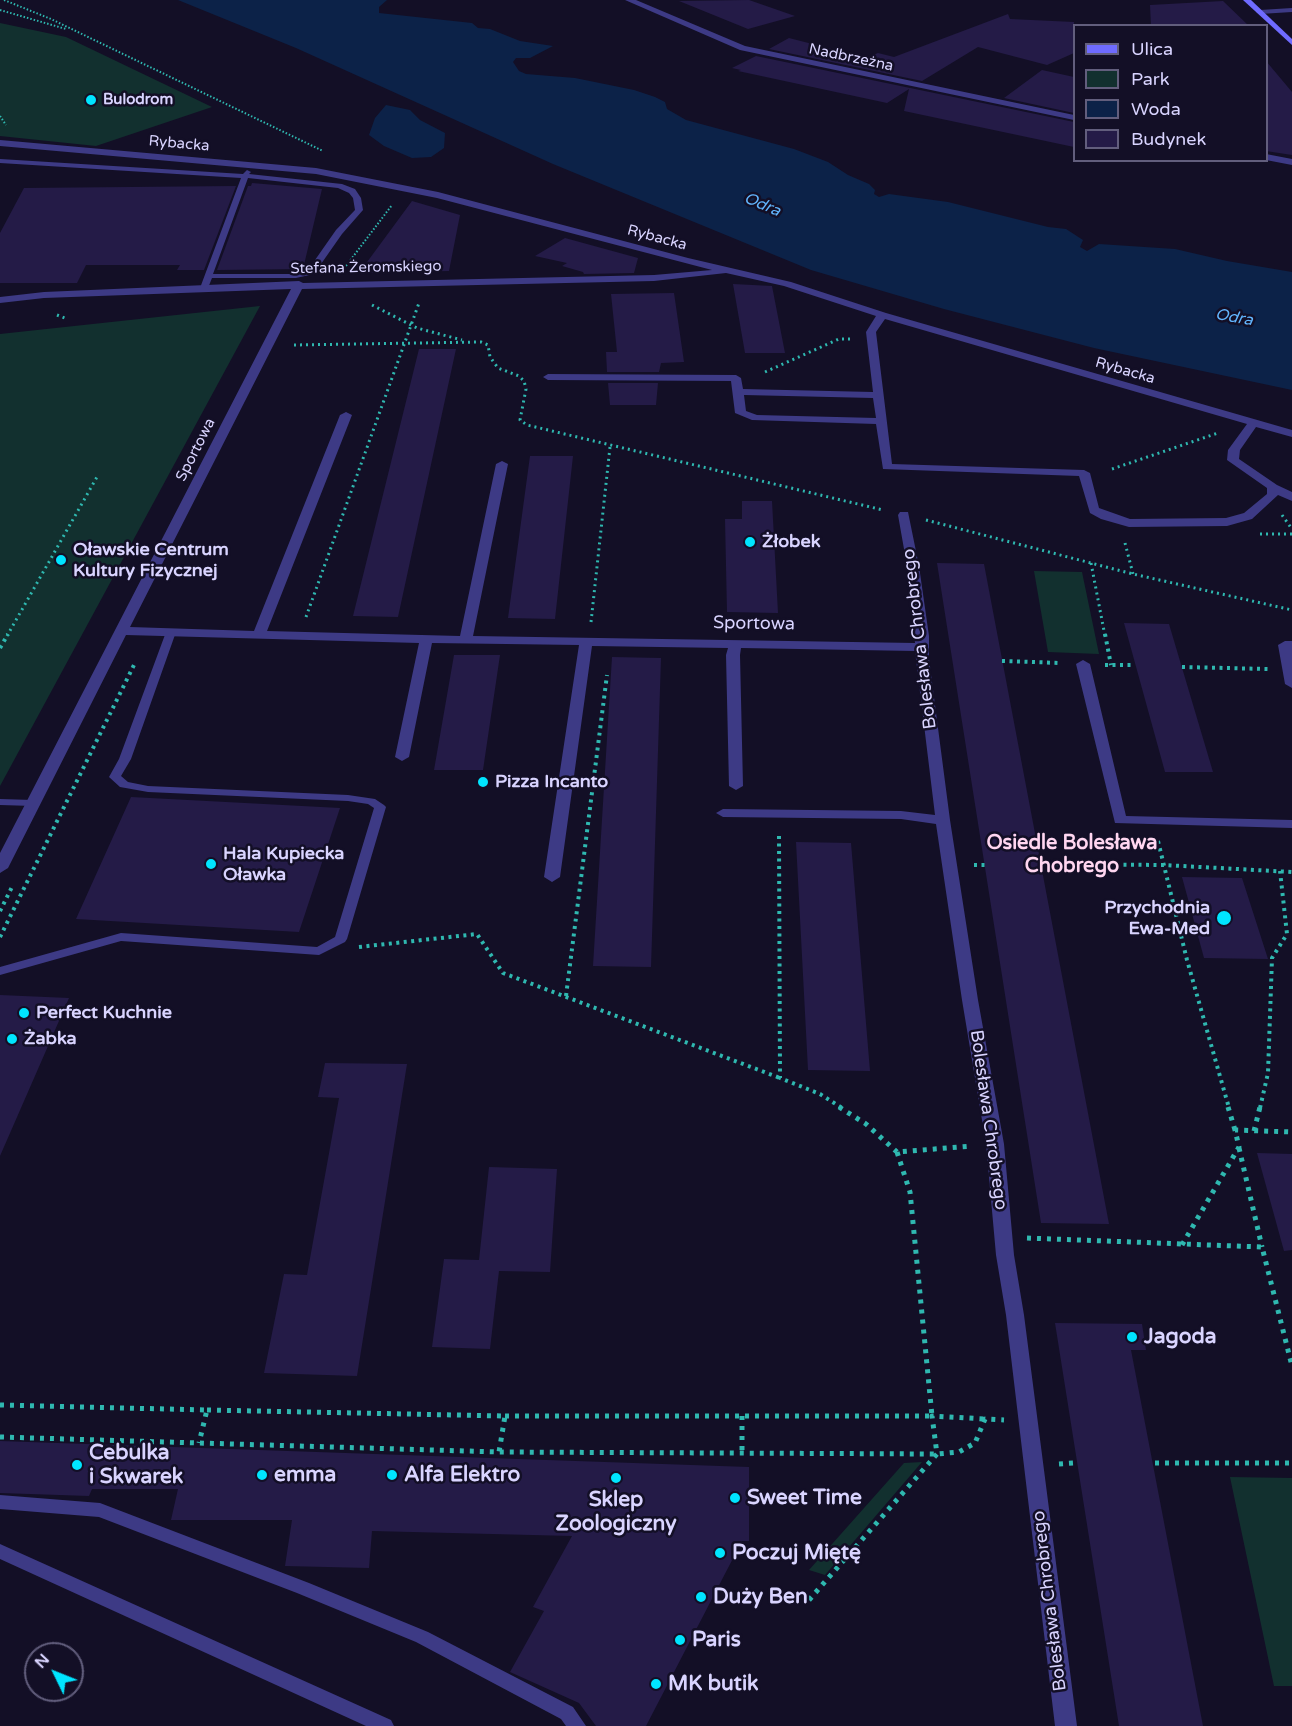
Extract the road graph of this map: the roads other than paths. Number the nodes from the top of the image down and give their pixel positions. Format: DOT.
graph roads {
  1 [pos="629,0"];
  2 [pos="1247,0"];
  3 [pos="1292,10"];
  4 [pos="1260,12"];
  5 [pos="1292,43"];
  6 [pos="1073,117"];
  7 [pos="0,143"];
  8 [pos="1268,157"];
  9 [pos="0,161"];
  10 [pos="1292,162"];
  11 [pos="249,165"];
  12 [pos="245,176"];
  13 [pos="734,270"];
  14 [pos="209,276"];
  15 [pos="299,284"];
  16 [pos="204,288"];
  17 [pos="0,300"];
  18 [pos="882,315"];
  19 [pos="548,377"];
  20 [pos="737,386"];
  21 [pos="878,395"];
  22 [pos="346,415"];
  23 [pos="880,421"];
  24 [pos="1254,424"];
  25 [pos="1292,434"];
  26 [pos="502,464"];
  27 [pos="1274,488"];
  28 [pos="1292,497"];
  29 [pos="903,515"];
  30 [pos="122,630"];
  31 [pos="171,633"];
  32 [pos="259,634"];
  33 [pos="588,636"];
  34 [pos="426,639"];
  35 [pos="466,639"];
  36 [pos="736,643"];
  37 [pos="1292,645"];
  38 [pos="921,647"];
  39 [pos="1083,664"];
  40 [pos="1292,684"];
  41 [pos="402,757"];
  42 [pos="736,786"];
  43 [pos="0,802"];
  44 [pos="33,803"];
  45 [pos="723,813"];
  46 [pos="943,820"];
  47 [pos="1292,824"];
  48 [pos="0,868"];
  49 [pos="552,877"];
  50 [pos="0,971"];
  51 [pos="0,1502"];
  52 [pos="0,1551"];
  53 [pos="385,1726"];
  54 [pos="577,1726"];
  55 [pos="1066,1726"];
  1 -- 6 [label="street, Nadbrzeżna"];
  2 -- 4 [label="main road"];
  3 -- 4 [label="street"];
  4 -- 5 [label="main road"];
  7 -- 11 [label="street, Rybacka"];
  8 -- 10 [label="street"];
  9 -- 12 [label="lane"];
  11 -- 12 [label="lane"];
  11 -- 13 [label="street, Rybacka"];
  12 -- 14 [label="lane"];
  12 -- 14 [label="lane"];
  13 -- 15 [label="street, Stefana Żeromskiego"];
  13 -- 18 [label="street, Rybacka"];
  14 -- 16 [label="lane"];
  15 -- 16 [label="street, Stefana Żeromskiego"];
  15 -- 30 [label="street, Sportowa"];
  16 -- 17 [label="street, Stefana Żeromskiego"];
  18 -- 21 [label="street"];
  18 -- 24 [label="street, Rybacka"];
  19 -- 20 [label="street"];
  20 -- 21 [label="street"];
  20 -- 23 [label="street"];
  21 -- 23 [label="street"];
  22 -- 32 [label="street"];
  23 -- 27 [label="street"];
  24 -- 25 [label="street, Rybacka"];
  24 -- 27 [label="street"];
  26 -- 35 [label="street"];
  27 -- 28 [label="street"];
  29 -- 38 [label="street, Bolesława Chrobrego"];
  30 -- 31 [label="street, Sportowa"];
  30 -- 44 [label="street, Sportowa"];
  31 -- 32 [label="street, Sportowa"];
  31 -- 50 [label="lane"];
  32 -- 34 [label="street, Sportowa"];
  33 -- 35 [label="street, Sportowa"];
  33 -- 36 [label="street, Sportowa"];
  33 -- 49 [label="street"];
  34 -- 35 [label="street, Sportowa"];
  34 -- 41 [label="street"];
  36 -- 38 [label="street, Sportowa"];
  36 -- 42 [label="street"];
  37 -- 40 [label="street"];
  38 -- 46 [label="street, Bolesława Chrobrego"];
  39 -- 47 [label="street"];
  43 -- 44 [label="lane"];
  44 -- 48 [label="street, Sportowa"];
  45 -- 46 [label="street"];
  46 -- 55 [label="street, Bolesława Chrobrego"];
  51 -- 54 [label="lane"];
  52 -- 53 [label="lane"];
}
